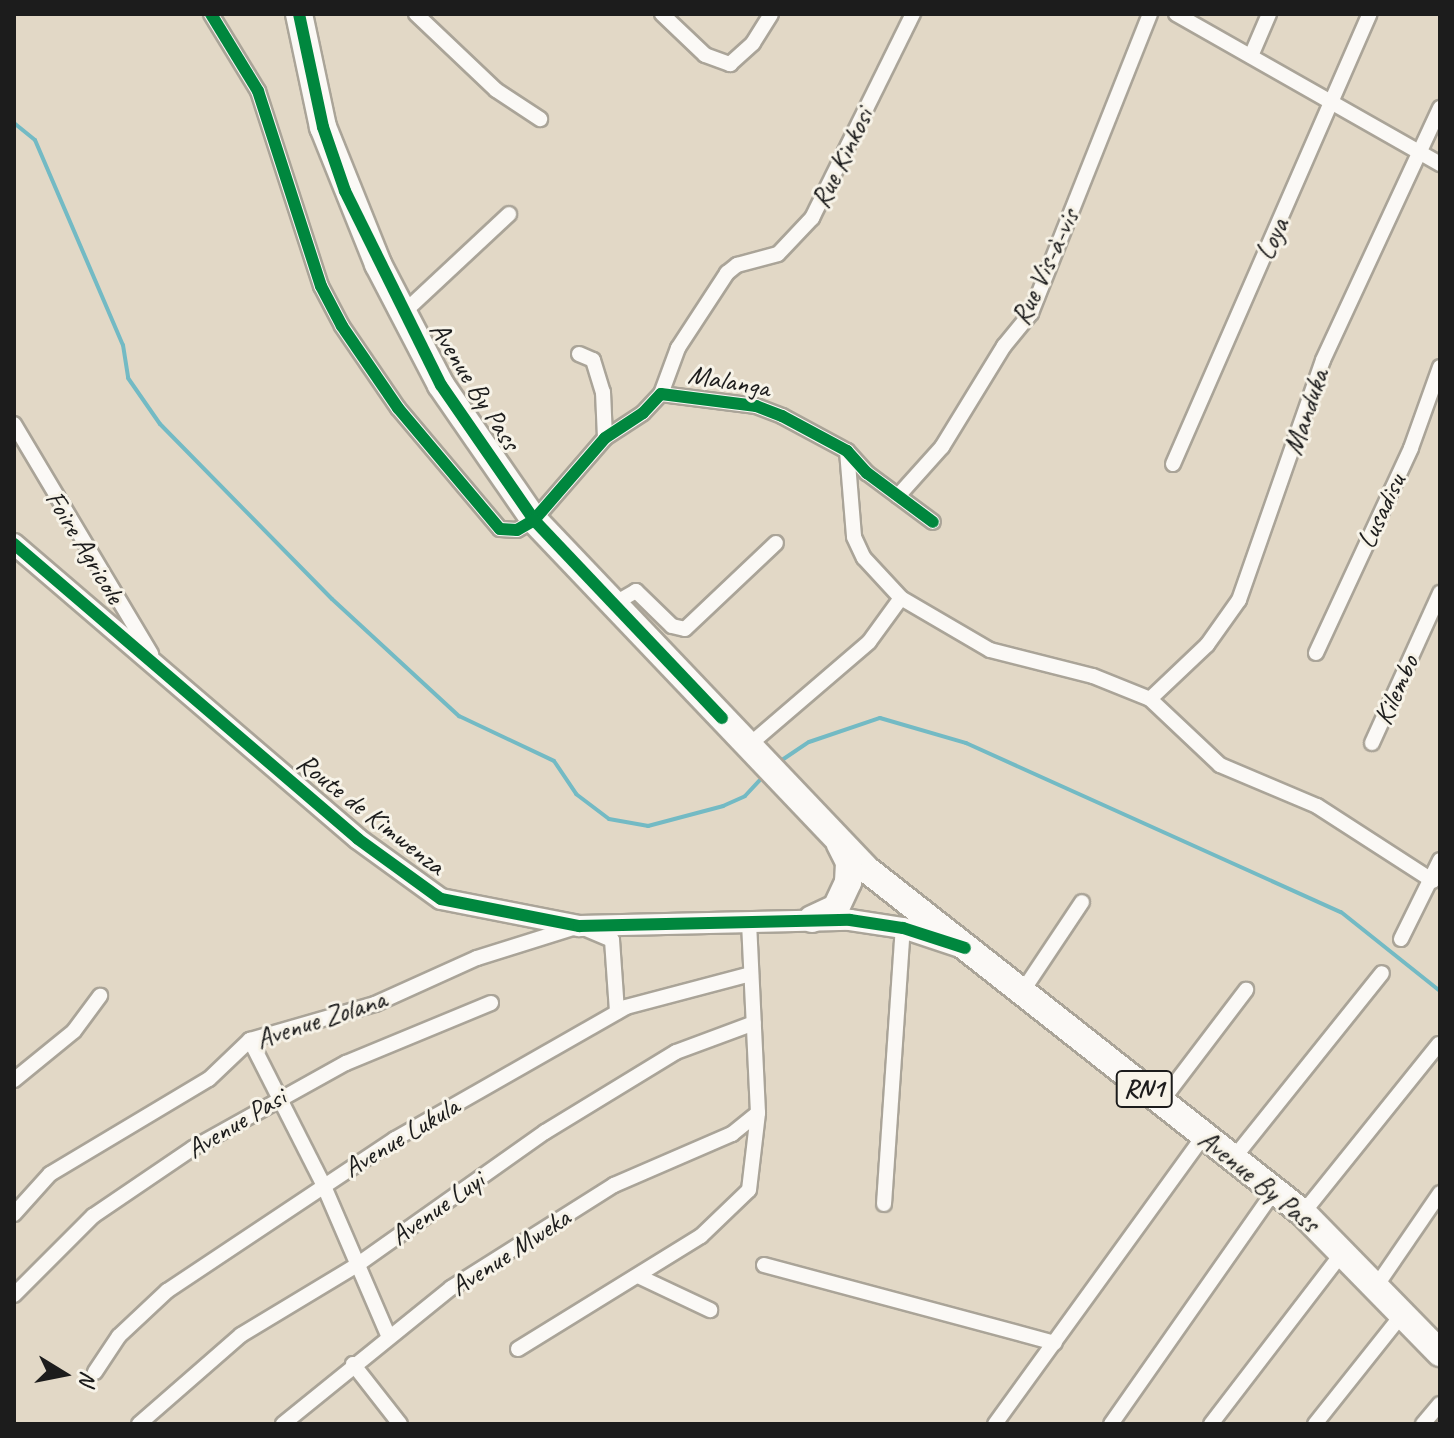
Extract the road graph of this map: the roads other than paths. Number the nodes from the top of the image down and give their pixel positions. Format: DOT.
graph roads {
  1 [pos="211,14"];
  2 [pos="299,14"];
  3 [pos="416,14"];
  4 [pos="662,14"];
  5 [pos="771,14"];
  6 [pos="913,14"];
  7 [pos="1150,14"];
  8 [pos="1176,14"];
  9 [pos="1269,14"];
  10 [pos="1370,14"];
  11 [pos="1251,56"];
  12 [pos="1331,103"];
  13 [pos="1440,108"];
  14 [pos="540,119"];
  15 [pos="1422,153"];
  16 [pos="1440,164"];
  17 [pos="509,214"];
  18 [pos="403,313"];
  19 [pos="579,354"];
  20 [pos="1440,367"];
  21 [pos="661,394"];
  22 [pos="14,424"];
  23 [pos="605,438"];
  24 [pos="847,451"];
  25 [pos="1173,464"];
  26 [pos="898,496"];
  27 [pos="534,520"];
  28 [pos="933,522"];
  29 [pos="776,543"];
  30 [pos="14,544"];
  31 [pos="1440,593"];
  32 [pos="901,598"];
  33 [pos="617,602"];
  34 [pos="1316,653"];
  35 [pos="159,668"];
  36 [pos="1150,699"];
  37 [pos="1372,743"];
  38 [pos="749,745"];
  39 [pos="837,837"];
  40 [pos="1440,860"];
  41 [pos="1433,881"];
  42 [pos="1082,902"];
  43 [pos="812,919"];
  44 [pos="749,921"];
  45 [pos="579,926"];
  46 [pos="903,928"];
  47 [pos="1401,939"];
  48 [pos="965,948"];
  49 [pos="1382,973"];
  50 [pos="751,974"];
  51 [pos="1246,990"];
  52 [pos="1022,992"];
  53 [pos="100,996"];
  54 [pos="491,1003"];
  55 [pos="617,1012"];
  56 [pos="754,1023"];
  57 [pos="250,1040"];
  58 [pos="1439,1044"];
  59 [pos="14,1080"];
  60 [pos="275,1098"];
  61 [pos="1161,1102"];
  62 [pos="758,1113"];
  63 [pos="1204,1135"];
  64 [pos="1233,1159"];
  65 [pos="323,1184"];
  66 [pos="1275,1190"];
  67 [pos="1440,1193"];
  68 [pos="884,1204"];
  69 [pos="1303,1213"];
  70 [pos="14,1214"];
  71 [pos="1343,1252"];
  72 [pos="357,1265"];
  73 [pos="764,1265"];
  74 [pos="638,1276"];
  75 [pos="1375,1288"];
  76 [pos="14,1295"];
  77 [pos="710,1310"];
  78 [pos="1401,1316"];
  79 [pos="388,1335"];
  80 [pos="1055,1343"];
  81 [pos="518,1349"];
  82 [pos="1439,1352"];
  83 [pos="353,1364"];
  84 [pos="95,1372"];
  85 [pos="1440,1404"];
  86 [pos="139,1424"];
  87 [pos="283,1424"];
  88 [pos="400,1424"];
  89 [pos="995,1424"];
  90 [pos="1111,1424"];
  91 [pos="1211,1424"];
  92 [pos="1315,1424"];
  93 [pos="1423,1424"];
  1 -- 27 [label="street"];
  2 -- 18 [label="highway, Avenue By Pass / RN1"];
  3 -- 14 [label="street"];
  4 -- 5 [label="street"];
  6 -- 21 [label="street, Rue Kinkosi"];
  7 -- 26 [label="street, Rue Vis-à-vis"];
  8 -- 11 [label="street"];
  9 -- 11 [label="street"];
  10 -- 12 [label="street, Loya"];
  11 -- 12 [label="street"];
  12 -- 15 [label="street"];
  12 -- 25 [label="street, Loya"];
  13 -- 15 [label="street, Manduka"];
  15 -- 16 [label="street"];
  15 -- 36 [label="street, Manduka"];
  17 -- 18 [label="street"];
  18 -- 27 [label="highway, Avenue By Pass / RN1"];
  19 -- 23 [label="street"];
  20 -- 34 [label="street, Lusadisu"];
  21 -- 23 [label="street, Malanga"];
  21 -- 24 [label="street, Malanga"];
  22 -- 35 [label="street, Foire Agricole"];
  23 -- 27 [label="street, Malanga"];
  24 -- 26 [label="street, Malanga"];
  24 -- 32 [label="street"];
  26 -- 28 [label="street, Malanga"];
  27 -- 33 [label="highway, Avenue By Pass / RN1"];
  29 -- 33 [label="street"];
  30 -- 35 [label="street, Route de Kimwenza"];
  31 -- 37 [label="street, Kilembo"];
  32 -- 36 [label="street"];
  32 -- 38 [label="street"];
  33 -- 38 [label="highway, Avenue By Pass / RN1"];
  35 -- 45 [label="street, Route de Kimwenza"];
  36 -- 41 [label="street"];
  38 -- 39 [label="highway, Avenue By Pass / RN1"];
  39 -- 43 [label="highway"];
  39 -- 48 [label="highway, Avenue By Pass / RN1"];
  40 -- 41 [label="street"];
  41 -- 47 [label="street"];
  42 -- 52 [label="street"];
  43 -- 44 [label="street, Route de Kimwenza"];
  43 -- 46 [label="street, Route de Kimwenza"];
  44 -- 45 [label="street, Route de Kimwenza"];
  44 -- 50 [label="street"];
  45 -- 55 [label="street"];
  45 -- 57 [label="street, Avenue Zolana"];
  46 -- 48 [label="street, Route de Kimwenza"];
  46 -- 68 [label="street"];
  48 -- 52 [label="highway, Avenue By Pass / RN1"];
  49 -- 64 [label="street"];
  50 -- 55 [label="street, Avenue Lukula"];
  50 -- 56 [label="street"];
  51 -- 61 [label="street"];
  52 -- 61 [label="highway, Avenue By Pass / RN1"];
  53 -- 59 [label="street"];
  54 -- 60 [label="street, Avenue Pasi"];
  55 -- 65 [label="street, Avenue Lukula"];
  56 -- 62 [label="street"];
  56 -- 72 [label="street, Avenue Luyi"];
  57 -- 60 [label="street"];
  57 -- 70 [label="street, Avenue Zolana"];
  58 -- 69 [label="street"];
  60 -- 65 [label="street"];
  60 -- 76 [label="street, Avenue Pasi"];
  61 -- 63 [label="highway, Avenue By Pass / RN1"];
  62 -- 74 [label="street"];
  62 -- 79 [label="street, Avenue Mweka"];
  63 -- 64 [label="highway, Avenue By Pass / RN1"];
  63 -- 80 [label="street"];
  64 -- 66 [label="highway, Avenue By Pass / RN1"];
  65 -- 72 [label="street"];
  65 -- 84 [label="street, Avenue Lukula"];
  66 -- 69 [label="highway, Avenue By Pass / RN1"];
  66 -- 90 [label="street"];
  67 -- 75 [label="street"];
  69 -- 71 [label="highway, Avenue By Pass / RN1"];
  71 -- 75 [label="highway, Avenue By Pass / RN1"];
  71 -- 91 [label="street"];
  72 -- 79 [label="street"];
  72 -- 86 [label="street, Avenue Luyi"];
  73 -- 80 [label="street"];
  74 -- 77 [label="street"];
  74 -- 81 [label="street"];
  75 -- 78 [label="highway, Avenue By Pass / RN1"];
  78 -- 82 [label="highway, Avenue By Pass / RN1"];
  78 -- 92 [label="street"];
  79 -- 83 [label="street, Avenue Mweka"];
  80 -- 89 [label="street"];
  83 -- 87 [label="street, Avenue Mweka"];
  83 -- 88 [label="street"];
  85 -- 93 [label="street"];
}
